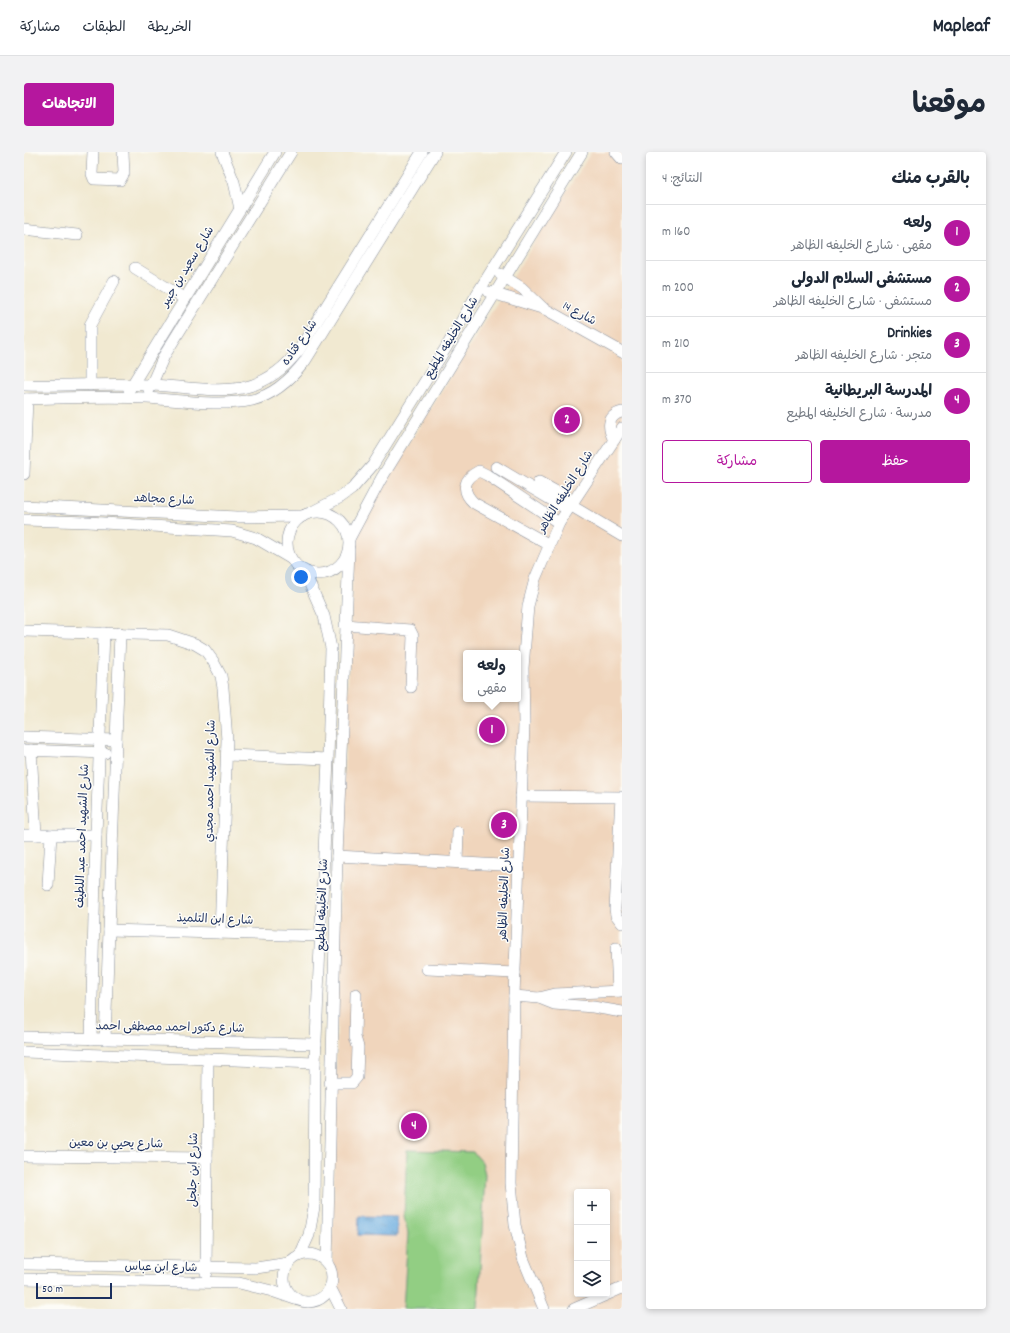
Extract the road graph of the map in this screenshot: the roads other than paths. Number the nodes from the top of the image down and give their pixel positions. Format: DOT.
graph roads {
  1 [pos="93,152"];
  2 [pos="123,152"];
  3 [pos="222,152"];
  4 [pos="275,152"];
  5 [pos="291,152"];
  6 [pos="422,152"];
  7 [pos="435,152"];
  8 [pos="582,152"];
  9 [pos="616,152"];
  10 [pos="564,156"];
  11 [pos="622,159"];
  12 [pos="573,166"];
  13 [pos="240,209"];
  14 [pos="24,229"];
  15 [pos="77,235"];
  16 [pos="135,268"];
  17 [pos="493,269"];
  18 [pos="506,277"];
  19 [pos="114,281"];
  20 [pos="480,289"];
  21 [pos="494,294"];
  22 [pos="185,298"];
  23 [pos="545,309"];
  24 [pos="622,352"];
  25 [pos="29,385"];
  26 [pos="90,385"];
  27 [pos="132,385"];
  28 [pos="151,385"];
  29 [pos="126,398"];
  30 [pos="146,398"];
  31 [pos="28,399"];
  32 [pos="622,412"];
  33 [pos="622,428"];
  34 [pos="614,440"];
  35 [pos="496,467"];
  36 [pos="24,474"];
  37 [pos="539,482"];
  38 [pos="570,505"];
  39 [pos="24,506"];
  40 [pos="307,514"];
  41 [pos="24,520"];
  42 [pos="559,523"];
  43 [pos="622,536"];
  44 [pos="349,544"];
  45 [pos="548,544"];
  46 [pos="290,558"];
  47 [pos="305,572"];
  48 [pos="345,625"];
  49 [pos="24,631"];
  50 [pos="104,633"];
  51 [pos="120,634"];
  52 [pos="411,687"];
  53 [pos="330,694"];
  54 [pos="343,694"];
  55 [pos="24,737"];
  56 [pos="99,740"];
  57 [pos="116,740"];
  58 [pos="27,750"];
  59 [pos="99,752"];
  60 [pos="116,753"];
  61 [pos="227,755"];
  62 [pos="328,760"];
  63 [pos="521,796"];
  64 [pos="458,832"];
  65 [pos="24,835"];
  66 [pos="36,835"];
  67 [pos="51,835"];
  68 [pos="96,835"];
  69 [pos="337,856"];
  70 [pos="457,862"];
  71 [pos="519,866"];
  72 [pos="48,885"];
  73 [pos="622,923"];
  74 [pos="109,930"];
  75 [pos="220,933"];
  76 [pos="321,936"];
  77 [pos="616,948"];
  78 [pos="427,970"];
  79 [pos="515,973"];
  80 [pos="620,991"];
  81 [pos="356,994"];
  82 [pos="514,996"];
  83 [pos="539,998"];
  84 [pos="622,1012"];
  85 [pos="24,1037"];
  86 [pos="91,1039"];
  87 [pos="104,1039"];
  88 [pos="316,1044"];
  89 [pos="24,1052"];
  90 [pos="208,1059"];
  91 [pos="315,1063"];
  92 [pos="330,1083"];
  93 [pos="24,1156"];
  94 [pos="207,1158"];
  95 [pos="300,1255"];
  96 [pos="326,1262"];
  97 [pos="289,1263"];
  98 [pos="24,1264"];
  99 [pos="206,1267"];
  100 [pos="24,1279"];
  101 [pos="206,1282"];
  102 [pos="330,1287"];
  103 [pos="622,1288"];
  104 [pos="295,1299"];
  105 [pos="312,1306"];
  106 [pos="341,1309"];
  107 [pos="544,1309"];
  108 [pos="574,1309"];
  1 -- 2 [label="street"];
  3 -- 13 [label="street"];
  4 -- 13 [label="street, شارع سعيد بن جبير"];
  5 -- 28 [label="street"];
  6 -- 28 [label="street, شارع قتاده"];
  7 -- 30 [label="street, شارع قتاده"];
  8 -- 12 [label="street, شارع الخليفه المطيع"];
  9 -- 11 [label="street"];
  10 -- 12 [label="street"];
  10 -- 17 [label="street, شارع الخليفه المطيع"];
  12 -- 18 [label="street, شارع الخليفه المطيع"];
  13 -- 22 [label="street, شارع سعيد بن جبير"];
  14 -- 15 [label="street"];
  16 -- 22 [label="street"];
  17 -- 18 [label="street, شارع 14"];
  17 -- 20 [label="street, شارع الخليفه المطيع"];
  18 -- 21 [label="street, شارع الخليفه المطيع"];
  18 -- 23 [label="street, شارع 14"];
  19 -- 26 [label="street"];
  20 -- 21 [label="street, شارع 14"];
  20 -- 40 [label="street, شارع الخليفه المطيع"];
  21 -- 23 [label="street, شارع 14"];
  21 -- 44 [label="street, شارع الخليفه المطيع"];
  22 -- 27 [label="street, شارع سعيد بن جبير"];
  23 -- 24 [label="street, شارع 14"];
  25 -- 26 [label="street, شارع قتاده"];
  25 -- 31 [label="street"];
  26 -- 27 [label="street, شارع قتاده"];
  27 -- 28 [label="street, شارع قتاده"];
  27 -- 29 [label="street, شارع سعيد بن جبير"];
  28 -- 30 [label="street"];
  29 -- 30 [label="street, شارع قتاده"];
  29 -- 31 [label="street, شارع قتاده"];
  31 -- 36 [label="street"];
  32 -- 34 [label="street"];
  33 -- 34 [label="street, شارع الخليفه الظاهر"];
  34 -- 38 [label="street, شارع الخليفه الظاهر"];
  35 -- 38 [label="street"];
  37 -- 38 [label="street"];
  38 -- 42 [label="street, شارع الخليفه الظاهر"];
  38 -- 43 [label="street"];
  39 -- 40 [label="street, شارع مجاهد"];
  40 -- 44 [label="street"];
  40 -- 46 [label="street"];
  41 -- 46 [label="street"];
  42 -- 45 [label="street, شارع الخليفه الظاهر"];
  42 -- 45 [label="street"];
  44 -- 47 [label="street"];
  44 -- 48 [label="street, شارع الخليفه المطيع"];
  45 -- 63 [label="street, شارع الخليفه الظاهر"];
  46 -- 47 [label="street"];
  47 -- 53 [label="street, شارع الخليفه المطيع"];
  48 -- 52 [label="street"];
  48 -- 54 [label="street, شارع الخليفه المطيع"];
  49 -- 50 [label="street, شارع الشهيد احمد مجدي"];
  50 -- 51 [label="street, شارع الشهيد احمد مجدي"];
  50 -- 56 [label="street, شارع الشهيد احمد عبد اللطيف"];
  51 -- 57 [label="street"];
  51 -- 61 [label="street, شارع الشهيد احمد مجدي"];
  53 -- 54 [label="street"];
  53 -- 62 [label="street, شارع الخليفه المطيع"];
  54 -- 69 [label="street, شارع الخليفه المطيع"];
  55 -- 56 [label="street"];
  56 -- 57 [label="street"];
  56 -- 59 [label="street, شارع الشهيد احمد عبد اللطيف"];
  57 -- 60 [label="street"];
  58 -- 59 [label="street"];
  58 -- 66 [label="street"];
  59 -- 60 [label="street"];
  59 -- 68 [label="street, شارع الشهيد احمد عبد اللطيف"];
  60 -- 74 [label="street"];
  61 -- 62 [label="street"];
  61 -- 75 [label="street, شارع الشهيد احمد مجدي"];
  62 -- 76 [label="street, شارع الخليفه المطيع"];
  63 -- 71 [label="street, شارع الخليفه الظاهر"];
  63 -- 73 [label="street"];
  64 -- 70 [label="street"];
  65 -- 66 [label="street"];
  66 -- 67 [label="street"];
  67 -- 68 [label="street"];
  67 -- 72 [label="street"];
  68 -- 86 [label="street, شارع الشهيد احمد عبد اللطيف"];
  69 -- 70 [label="street"];
  69 -- 92 [label="street, شارع الخليفه المطيع"];
  70 -- 71 [label="street"];
  71 -- 79 [label="street, شارع الخليفه الظاهر"];
  74 -- 75 [label="street, شارع ابن التلميذ"];
  74 -- 87 [label="street"];
  75 -- 76 [label="street, شارع ابن التلميذ"];
  76 -- 88 [label="street, شارع الخليفه المطيع"];
  77 -- 80 [label="street"];
  78 -- 79 [label="street"];
  79 -- 82 [label="street, شارع الخليفه الظاهر"];
  80 -- 83 [label="street"];
  81 -- 92 [label="street"];
  82 -- 83 [label="street"];
  82 -- 107 [label="street, شارع الخليفه الظاهر"];
  83 -- 84 [label="street"];
  85 -- 86 [label="street, شارع دكتور احمد مصطفى احمد"];
  86 -- 87 [label="street, شارع دكتور احمد مصطفى احمد"];
  87 -- 88 [label="street, شارع دكتور احمد مصطفى احمد"];
  88 -- 91 [label="street, شارع الخليفه المطيع"];
  89 -- 90 [label="street"];
  90 -- 91 [label="street"];
  90 -- 94 [label="street, شارع ابن جلجل"];
  91 -- 95 [label="street, شارع الخليفه المطيع"];
  92 -- 96 [label="street, شارع الخليفه المطيع"];
  93 -- 94 [label="street, شارع يحيي بن معين"];
  94 -- 99 [label="street, شارع ابن جلجل"];
  95 -- 96 [label="street"];
  95 -- 97 [label="street"];
  96 -- 102 [label="street"];
  97 -- 99 [label="street, شارع ابن عباس"];
  97 -- 104 [label="street"];
  98 -- 99 [label="street, شارع ابن عباس"];
  99 -- 101 [label="street, شارع ابن جلجل"];
  100 -- 101 [label="street, شارع ابن عباس"];
  101 -- 104 [label="street, شارع ابن عباس"];
  102 -- 105 [label="street"];
  102 -- 106 [label="street"];
  103 -- 108 [label="street"];
  104 -- 105 [label="street"];
}
